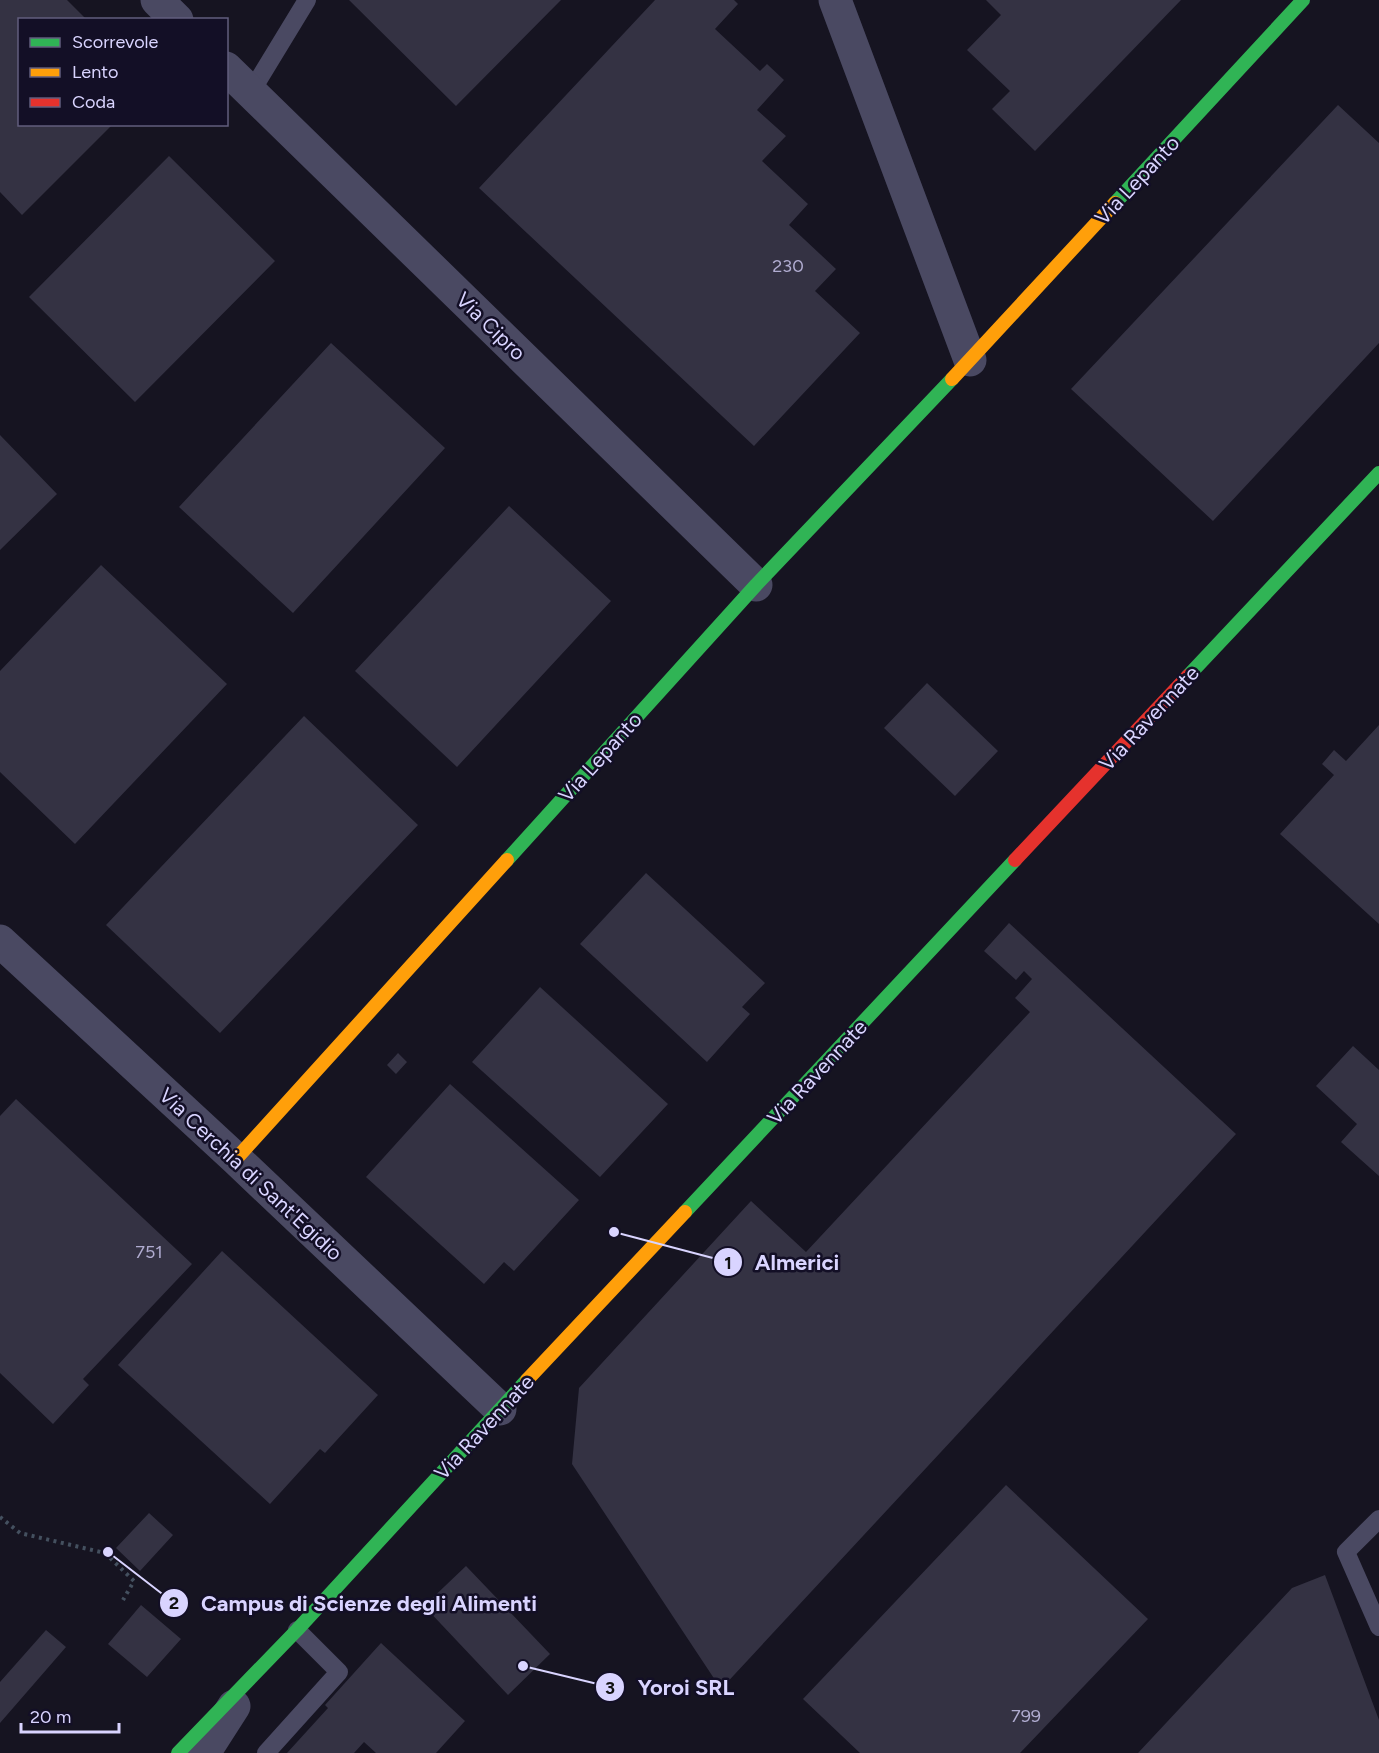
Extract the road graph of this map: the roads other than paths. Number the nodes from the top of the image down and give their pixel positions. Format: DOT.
graph roads {
  1 [pos="157,0"];
  2 [pos="307,0"];
  3 [pos="835,0"];
  4 [pos="1303,0"];
  5 [pos="175,18"];
  6 [pos="228,70"];
  7 [pos="251,92"];
  8 [pos="970,360"];
  9 [pos="1379,473"];
  10 [pos="756,585"];
  11 [pos="0,941"];
  12 [pos="236,1160"];
  13 [pos="500,1409"];
  14 [pos="1379,1519"];
  15 [pos="1379,1627"];
  16 [pos="297,1630"];
  17 [pos="256,1673"];
  18 [pos="178,1753"];
  19 [pos="204,1753"];
  20 [pos="266,1753"];
  1 -- 5 [label="street"];
  2 -- 7 [label="lane"];
  3 -- 8 [label="street"];
  4 -- 8 [label="street, Via Lepanto"];
  6 -- 7 [label="street, Via Cipro"];
  7 -- 10 [label="street, Via Cipro"];
  8 -- 10 [label="street, Via Lepanto"];
  9 -- 13 [label="street, Via Ravennate"];
  10 -- 12 [label="street, Via Lepanto"];
  11 -- 12 [label="street, Via Cerchia di Sant'Egidio"];
  12 -- 13 [label="street, Via Cerchia di Sant'Egidio"];
  13 -- 16 [label="street, Via Ravennate"];
  14 -- 15 [label="lane"];
  16 -- 17 [label="street, Via Ravennate"];
  16 -- 20 [label="lane"];
  17 -- 18 [label="street, Via Ravennate"];
  17 -- 19 [label="street, Via Ravennate"];
}
